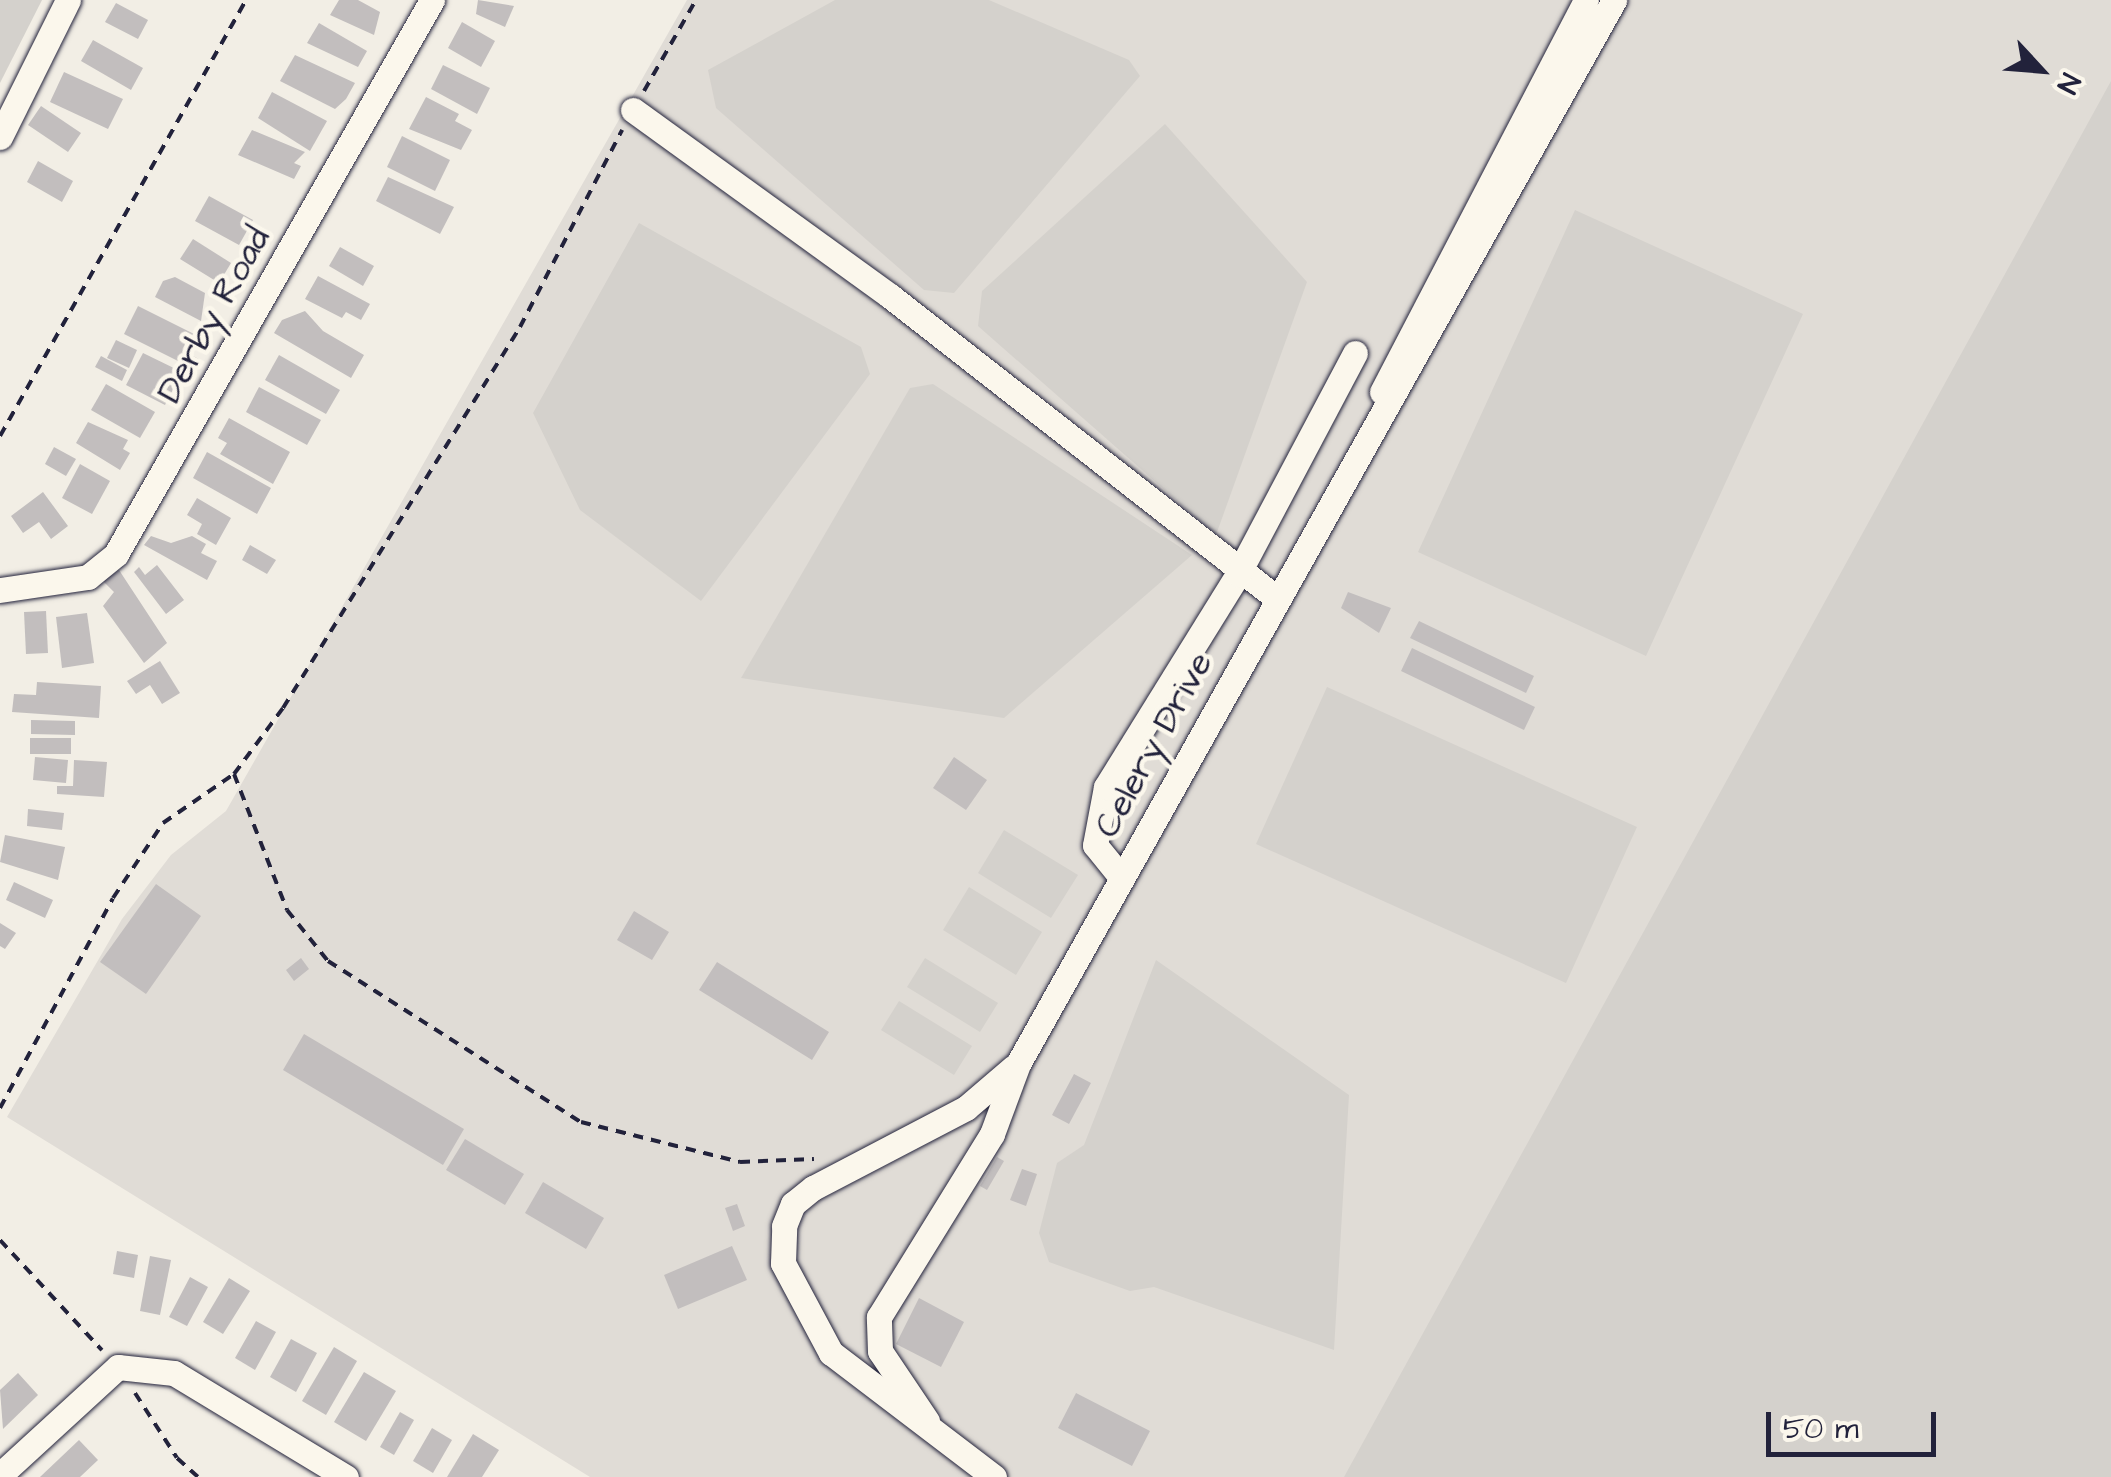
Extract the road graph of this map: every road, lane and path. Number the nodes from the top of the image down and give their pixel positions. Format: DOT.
graph roads {
  1 [pos="68,0"];
  2 [pos="246,0"];
  3 [pos="432,0"];
  4 [pos="696,0"];
  5 [pos="1586,0"];
  6 [pos="1614,0"];
  7 [pos="633,110"];
  8 [pos="0,136"];
  9 [pos="1355,353"];
  10 [pos="0,436"];
  11 [pos="1352,461"];
  12 [pos="1238,574"];
  13 [pos="0,590"];
  14 [pos="1276,598"];
  15 [pos="234,774"];
  16 [pos="1121,878"];
  17 [pos="1018,1064"];
  18 [pos="0,1108"];
  19 [pos="818,1158"];
  20 [pos="928,1420"];
  21 [pos="0,1475"];
  22 [pos="346,1477"];
  23 [pos="994,1477"];
  1 -- 8 [label="street"];
  2 -- 10 [label="path"];
  3 -- 13 [label="street, Derby Road"];
  4 -- 7 [label="path"];
  5 -- 11 [label="street, Celery Drive"];
  6 -- 11 [label="street, Celery Drive"];
  7 -- 12 [label="street"];
  7 -- 15 [label="path"];
  9 -- 12 [label="street"];
  11 -- 14 [label="street, Celery Drive"];
  12 -- 14 [label="street"];
  12 -- 16 [label="street"];
  14 -- 16 [label="street, Celery Drive"];
  15 -- 18 [label="path"];
  15 -- 19 [label="path"];
  16 -- 17 [label="street, Celery Drive"];
  17 -- 20 [label="street, Celery Drive"];
  17 -- 20 [label="street, Celery Drive"];
  20 -- 23 [label="street, Celery Drive"];
  21 -- 22 [label="street"];
}
